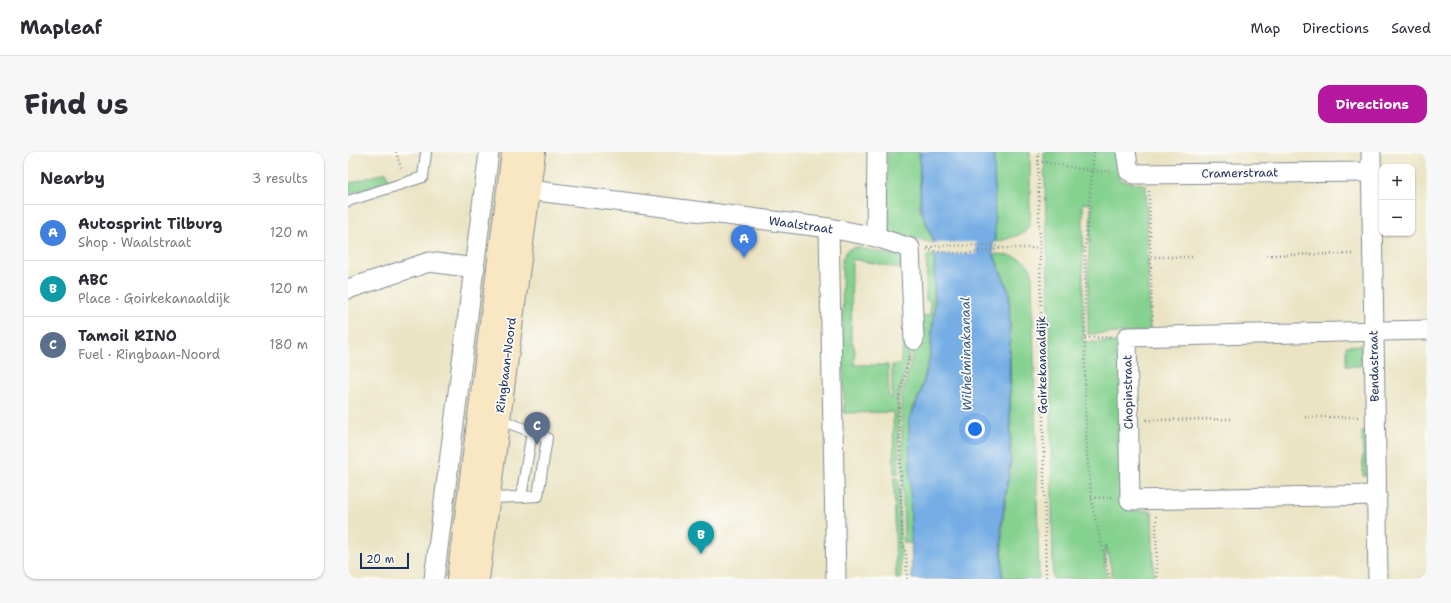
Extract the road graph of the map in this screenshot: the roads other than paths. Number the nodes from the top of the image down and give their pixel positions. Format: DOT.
graph roads {
  1 [pos="426,152"];
  2 [pos="489,152"];
  3 [pos="513,152"];
  4 [pos="534,152"];
  5 [pos="877,152"];
  6 [pos="1126,152"];
  7 [pos="1370,152"];
  8 [pos="1371,172"];
  9 [pos="528,190"];
  10 [pos="348,201"];
  11 [pos="829,228"];
  12 [pos="876,237"];
  13 [pos="475,268"];
  14 [pos="348,289"];
  15 [pos="1427,330"];
  16 [pos="1374,332"];
  17 [pos="914,340"];
  18 [pos="499,419"];
  19 [pos="532,432"];
  20 [pos="1377,495"];
  21 [pos="521,497"];
  22 [pos="488,498"];
  23 [pos="434,579"];
  24 [pos="458,579"];
  25 [pos="478,579"];
  26 [pos="836,579"];
  27 [pos="1378,579"];
  1 -- 10 [label="lane"];
  2 -- 13 [label="street"];
  3 -- 24 [label="main road, Ringbaan-Noord"];
  4 -- 9 [label="main road, Ringbaan-Noord"];
  5 -- 12 [label="street"];
  6 -- 8 [label="street, Cramerstraat"];
  7 -- 8 [label="street, Bendastraat"];
  8 -- 16 [label="street, Bendastraat"];
  9 -- 11 [label="street, Waalstraat"];
  9 -- 18 [label="main road, Ringbaan-Noord"];
  11 -- 12 [label="street, Waalstraat"];
  11 -- 26 [label="street"];
  12 -- 17 [label="street, Waalstraat"];
  13 -- 14 [label="street"];
  13 -- 23 [label="street"];
  15 -- 16 [label="street, Chopinstraat"];
  16 -- 20 [label="street, Bendastraat"];
  16 -- 20 [label="street, Chopinstraat"];
  18 -- 19 [label="lane"];
  18 -- 22 [label="main road, Ringbaan-Noord"];
  19 -- 21 [label="lane"];
  19 -- 21 [label="lane"];
  20 -- 27 [label="street, Bendastraat"];
  21 -- 22 [label="lane"];
  22 -- 25 [label="main road, Ringbaan-Noord"];
}
